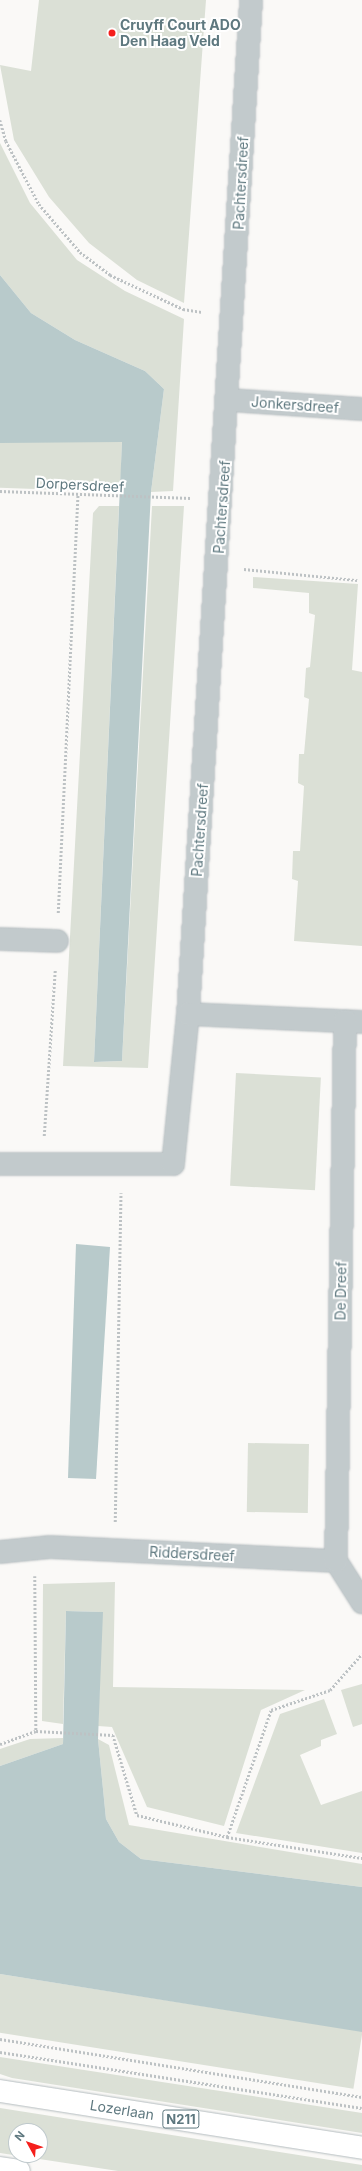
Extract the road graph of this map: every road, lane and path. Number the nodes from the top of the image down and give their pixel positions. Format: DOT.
graph roads {
  1 [pos="251,0"];
  2 [pos="0,120"];
  3 [pos="233,316"];
  4 [pos="229,400"];
  5 [pos="362,409"];
  6 [pos="0,491"];
  7 [pos="78,494"];
  8 [pos="159,497"];
  9 [pos="218,566"];
  10 [pos="358,580"];
  11 [pos="0,939"];
  12 [pos="57,941"];
  13 [pos="188,1014"];
  14 [pos="353,1022"];
  15 [pos="0,1164"];
  16 [pos="42,1164"];
  17 [pos="122,1165"];
  18 [pos="35,1547"];
  19 [pos="114,1550"];
  20 [pos="0,1552"];
  21 [pos="336,1561"];
  22 [pos="362,1602"];
  23 [pos="362,1654"];
  24 [pos="36,1732"];
  25 [pos="0,1744"];
  26 [pos="227,1837"];
  27 [pos="362,1858"];
  28 [pos="0,2039"];
  29 [pos="0,2052"];
  30 [pos="0,2091"];
  31 [pos="362,2097"];
  32 [pos="362,2108"];
  33 [pos="362,2148"];
  34 [pos="0,2168"];
  35 [pos="19,2171"];
  1 -- 3 [label="street, Pachtersdreef"];
  2 -- 3 [label="path"];
  3 -- 4 [label="street, Pachtersdreef"];
  4 -- 5 [label="street, Jonkersdreef"];
  4 -- 9 [label="street, Pachtersdreef"];
  6 -- 7 [label="path, Dorpersdreef"];
  7 -- 8 [label="path, Dorpersdreef"];
  7 -- 12 [label="path"];
  9 -- 10 [label="path"];
  9 -- 13 [label="street, Pachtersdreef"];
  11 -- 12 [label="street"];
  12 -- 16 [label="path"];
  13 -- 14 [label="street, De Dreef"];
  13 -- 17 [label="street"];
  14 -- 21 [label="street, De Dreef"];
  15 -- 16 [label="street"];
  16 -- 17 [label="street"];
  17 -- 19 [label="path"];
  18 -- 19 [label="street, Riddersdreef"];
  18 -- 20 [label="street, Riddersdreef"];
  18 -- 24 [label="path"];
  19 -- 21 [label="street, Riddersdreef"];
  21 -- 22 [label="street"];
  23 -- 26 [label="path"];
  24 -- 25 [label="path"];
  24 -- 26 [label="path"];
  26 -- 27 [label="path"];
  28 -- 31 [label="path"];
  29 -- 32 [label="path"];
  30 -- 33 [label="main road, Lozerlaan / N211"];
  34 -- 35 [label="main road"];
}
